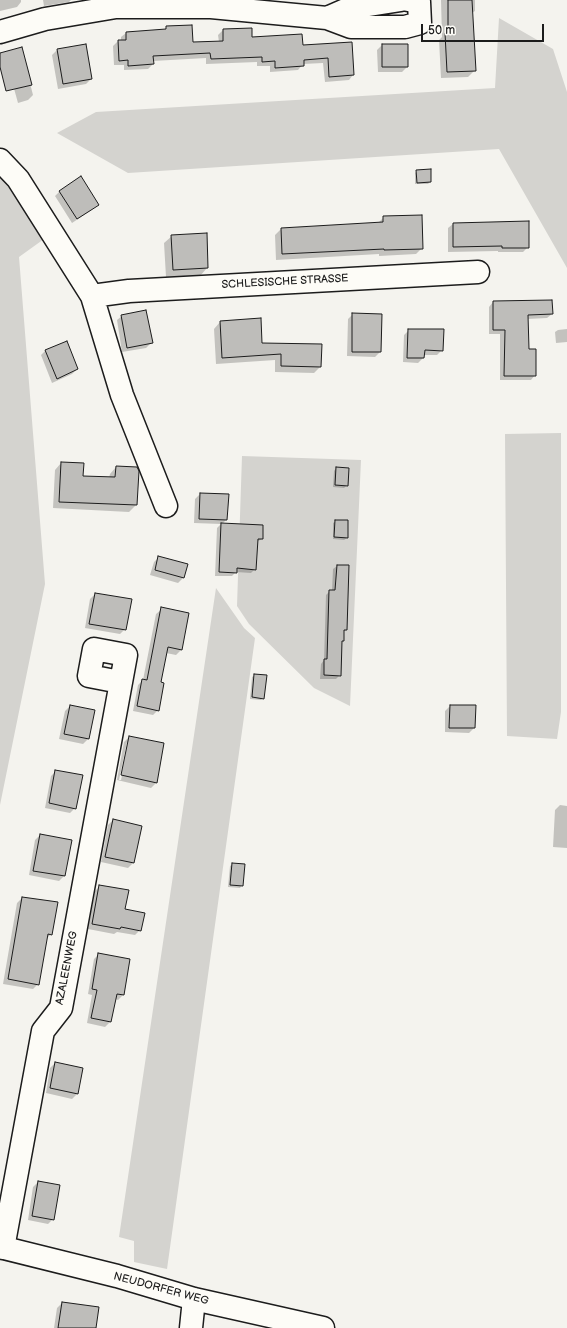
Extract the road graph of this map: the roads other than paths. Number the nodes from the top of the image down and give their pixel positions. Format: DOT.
graph roads {
  1 [pos="401,0"];
  2 [pos="408,0"];
  3 [pos="327,18"];
  4 [pos="0,32"];
  5 [pos="0,160"];
  6 [pos="478,272"];
  7 [pos="92,296"];
  8 [pos="166,506"];
  9 [pos="120,682"];
  10 [pos="2,1248"];
  11 [pos="194,1299"];
  12 [pos="191,1328"];
  13 [pos="322,1328"];
  1 -- 3 [label="street"];
  2 -- 3 [label="street"];
  3 -- 4 [label="street"];
  5 -- 7 [label="street"];
  6 -- 7 [label="street, SCHLESISCHE STRASSE"];
  7 -- 8 [label="street"];
  9 -- 10 [label="street, AZALEENWEG"];
  10 -- 11 [label="street, NEUDORFER WEG"];
  11 -- 12 [label="street"];
  11 -- 13 [label="street, NEUDORFER WEG"];
}
